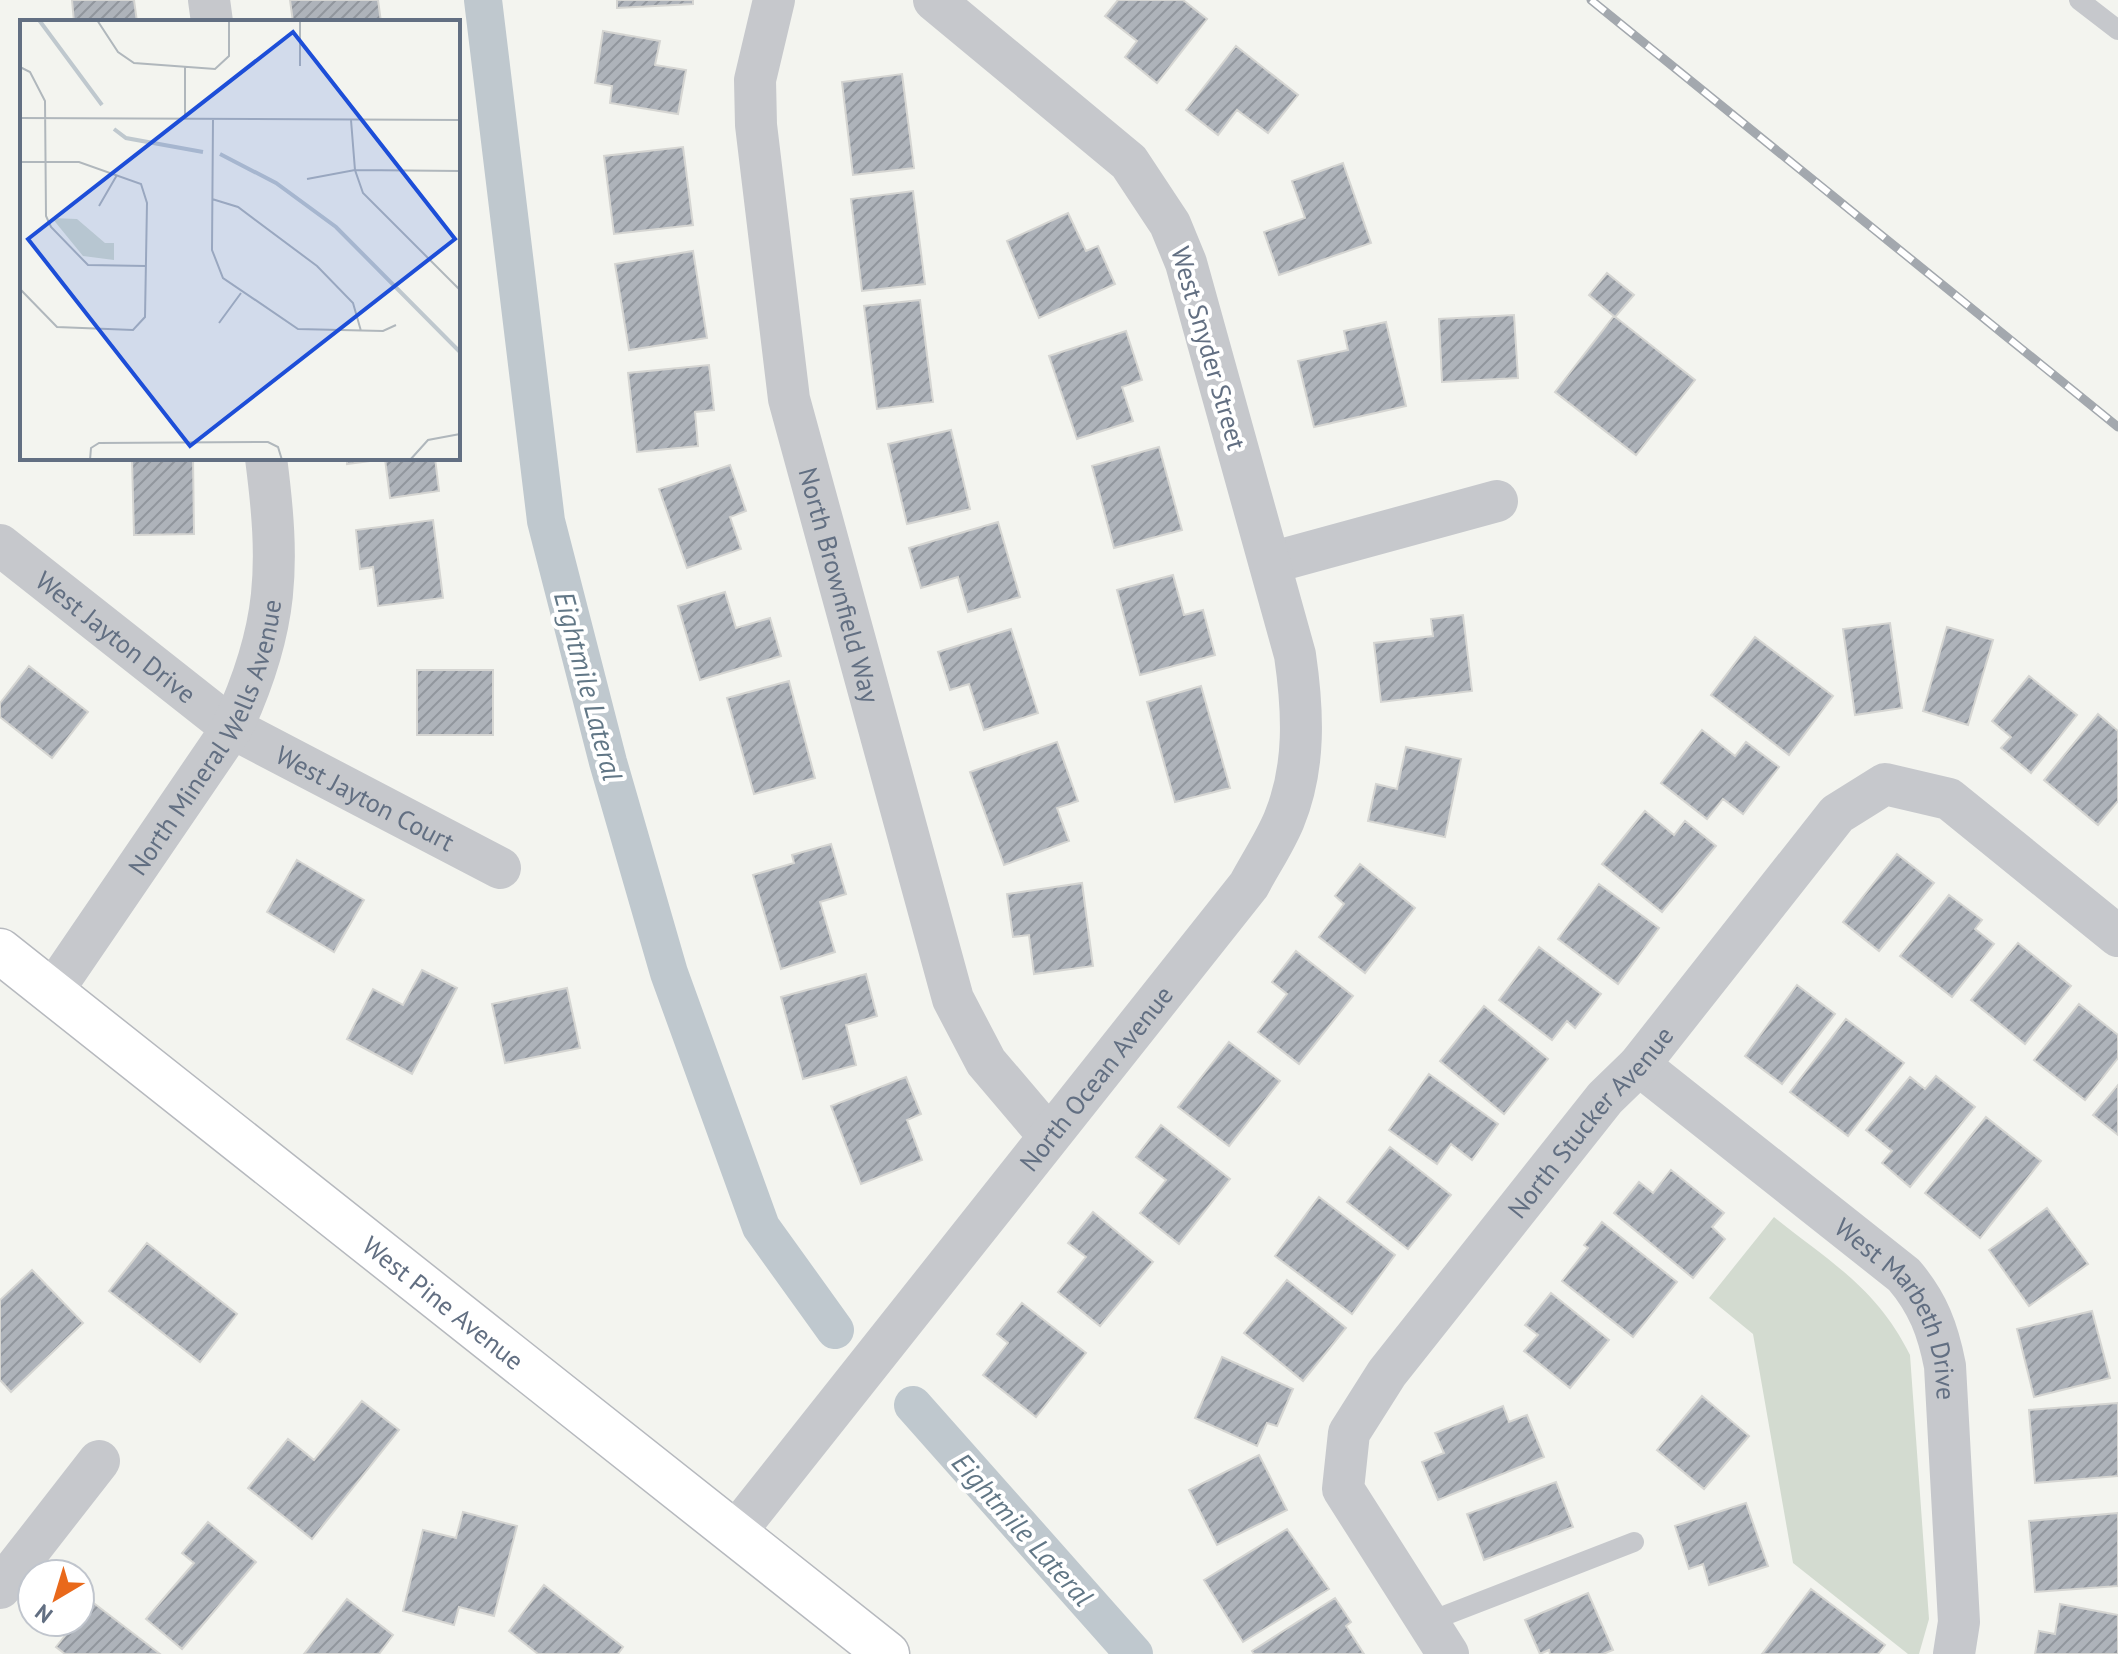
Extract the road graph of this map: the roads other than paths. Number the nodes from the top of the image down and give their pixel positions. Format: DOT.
graph roads {
  1 [pos="209,0"];
  2 [pos="774,0"];
  3 [pos="934,0"];
  4 [pos="2079,0"];
  5 [pos="212,20"];
  6 [pos="2118,30"];
  7 [pos="266,460"];
  8 [pos="1497,501"];
  9 [pos="0,545"];
  10 [pos="1270,563"];
  11 [pos="232,728"];
  12 [pos="500,868"];
  13 [pos="2118,936"];
  14 [pos="0,951"];
  15 [pos="52,992"];
  16 [pos="1639,1065"];
  17 [pos="1049,1136"];
  18 [pos="99,1461"];
  19 [pos="734,1534"];
  20 [pos="1634,1542"];
  21 [pos="0,1588"];
  22 [pos="1438,1638"];
  23 [pos="873,1650"];
  24 [pos="1954,1654"];
  1 -- 5 [label="street"];
  2 -- 17 [label="street, North Brownfield Way"];
  3 -- 10 [label="street, West Snyder Street"];
  4 -- 6 [label="lane"];
  7 -- 11 [label="street, North Mineral Wells Avenue"];
  8 -- 10 [label="street"];
  9 -- 11 [label="street, West Jayton Drive"];
  10 -- 17 [label="street, North Ocean Avenue"];
  11 -- 12 [label="street, West Jayton Court"];
  11 -- 15 [label="street, North Mineral Wells Avenue"];
  13 -- 16 [label="street, North Stucker Avenue"];
  14 -- 15 [label="street, West Pine Avenue"];
  15 -- 19 [label="street, West Pine Avenue"];
  16 -- 22 [label="street, North Stucker Avenue"];
  16 -- 24 [label="street, West Marbeth Drive"];
  17 -- 19 [label="street, North Ocean Avenue"];
  18 -- 21 [label="street"];
  19 -- 23 [label="street, West Pine Avenue"];
  20 -- 22 [label="lane"];
}
